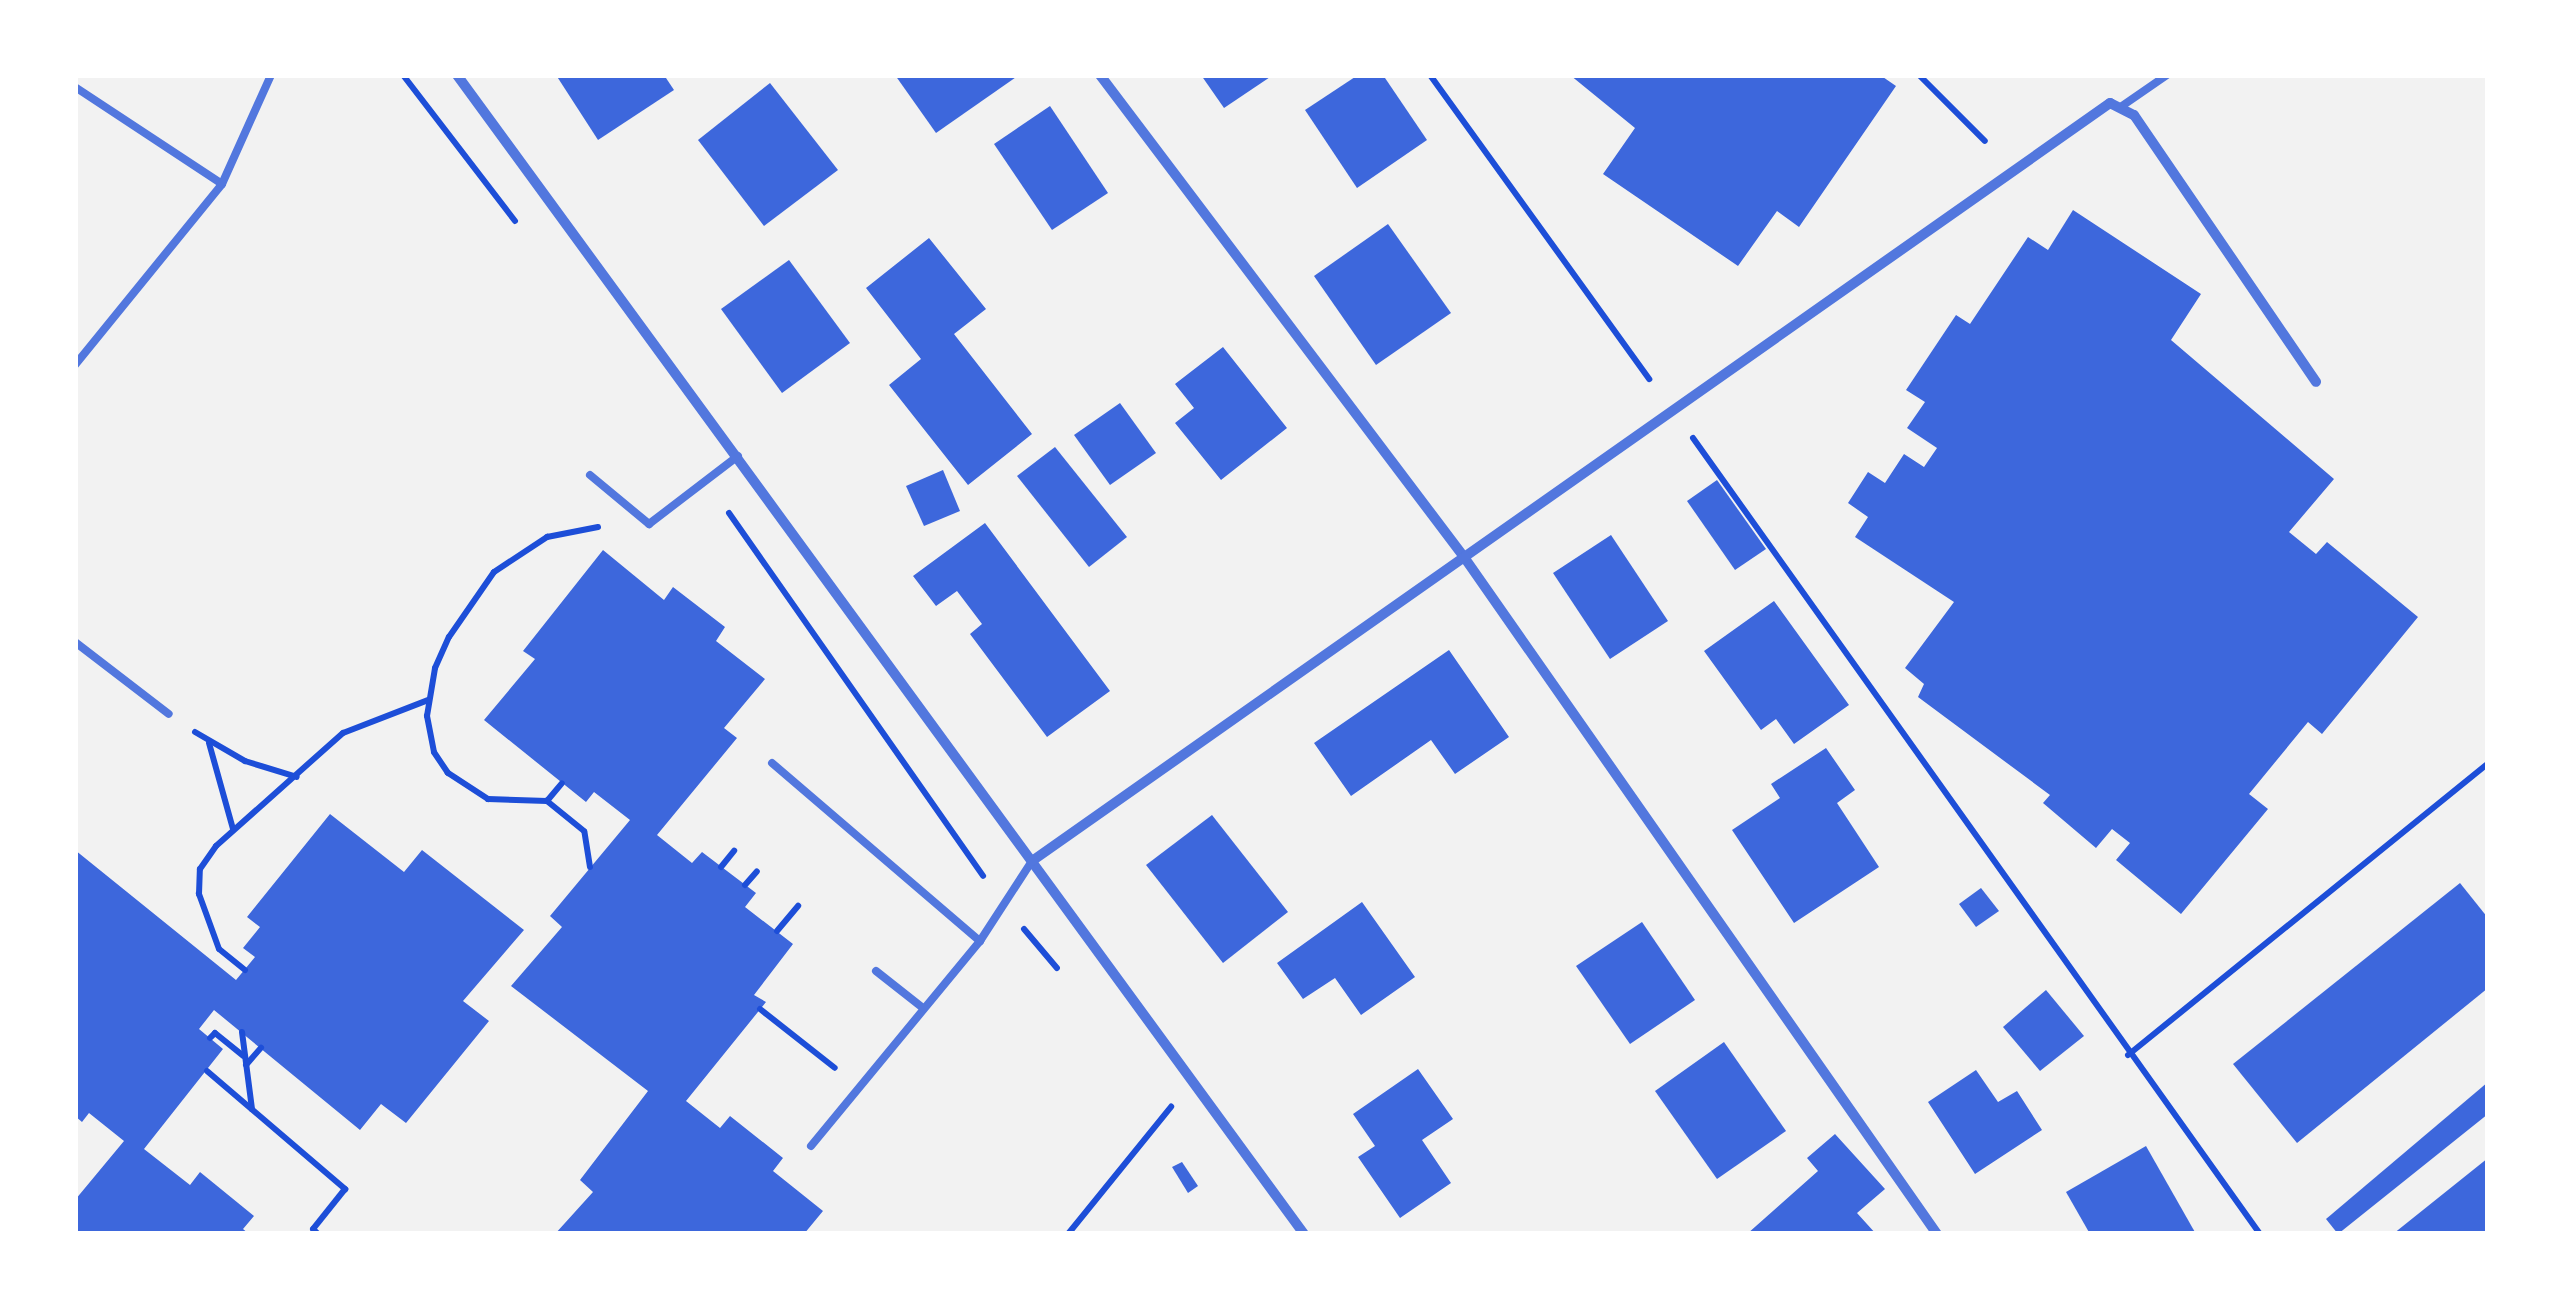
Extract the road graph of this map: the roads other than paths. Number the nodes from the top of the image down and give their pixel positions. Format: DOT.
graph roads {
  1 [pos="271,75"];
  2 [pos="457,75"];
  3 [pos="1100,75"];
  4 [pos="2167,75"];
  5 [pos="75,87"];
  6 [pos="2122,106"];
  7 [pos="222,184"];
  8 [pos="75,365"];
  9 [pos="2316,382"];
  10 [pos="738,456"];
  11 [pos="590,475"];
  12 [pos="1464,556"];
  13 [pos="75,642"];
  14 [pos="169,714"];
  15 [pos="772,762"];
  16 [pos="1032,861"];
  17 [pos="980,942"];
  18 [pos="876,972"];
  19 [pos="924,1008"];
  20 [pos="812,1146"];
  21 [pos="1304,1234"];
  22 [pos="1938,1234"];
  1 -- 7 [label="lane"];
  2 -- 10 [label="street"];
  3 -- 12 [label="street"];
  4 -- 6 [label="lane"];
  5 -- 7 [label="lane"];
  6 -- 9 [label="street"];
  6 -- 12 [label="street"];
  7 -- 8 [label="lane"];
  10 -- 11 [label="lane"];
  10 -- 16 [label="street"];
  12 -- 16 [label="street"];
  12 -- 22 [label="street"];
  13 -- 14 [label="lane"];
  15 -- 17 [label="lane"];
  16 -- 17 [label="lane"];
  16 -- 21 [label="street"];
  17 -- 19 [label="lane"];
  18 -- 19 [label="lane"];
  19 -- 20 [label="lane"];
}
